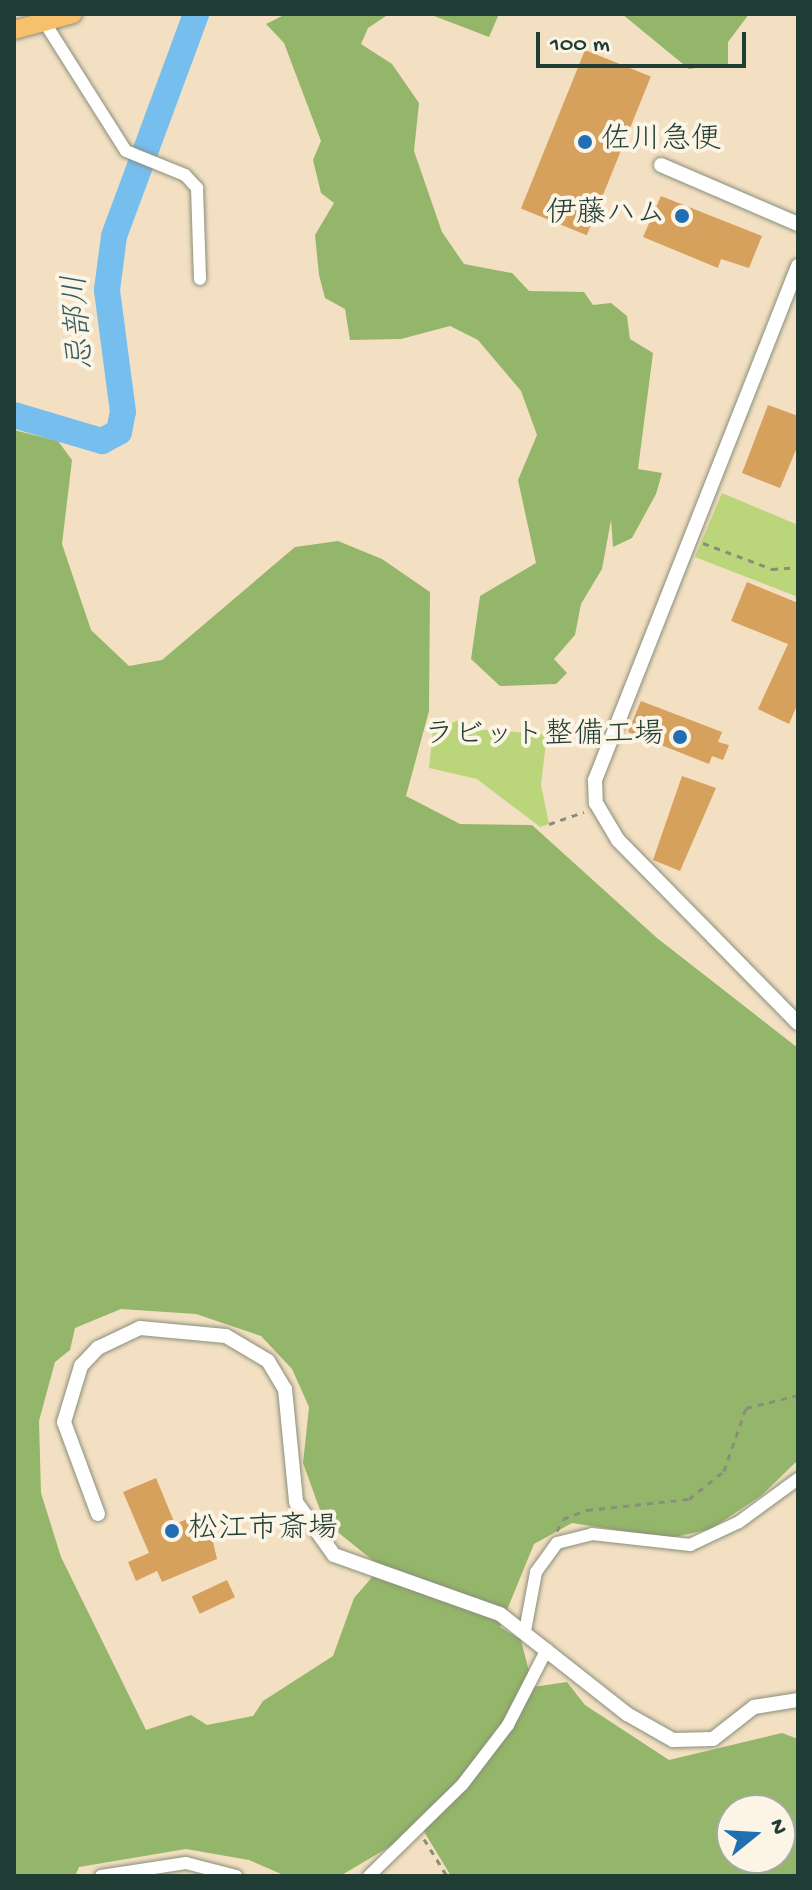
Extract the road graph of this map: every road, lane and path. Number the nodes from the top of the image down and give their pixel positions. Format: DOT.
graph roads {
  1 [pos="73,14"];
  2 [pos="45,23"];
  3 [pos="14,30"];
  4 [pos="661,165"];
  5 [pos="798,224"];
  6 [pos="798,266"];
  7 [pos="200,279"];
  8 [pos="695,541"];
  9 [pos="798,567"];
  10 [pos="588,810"];
  11 [pos="549,824"];
  12 [pos="798,1023"];
  13 [pos="798,1395"];
  14 [pos="798,1479"];
  15 [pos="98,1514"];
  16 [pos="557,1543"];
  17 [pos="525,1631"];
  18 [pos="547,1649"];
  19 [pos="798,1700"];
  20 [pos="420,1833"];
  21 [pos="101,1876"];
  22 [pos="236,1876"];
  23 [pos="369,1876"];
  24 [pos="447,1876"];
  1 -- 2 [label="main road"];
  2 -- 3 [label="main road"];
  2 -- 7 [label="street"];
  4 -- 5 [label="street"];
  6 -- 12 [label="street"];
  8 -- 9 [label="path"];
  10 -- 11 [label="path"];
  13 -- 16 [label="path"];
  14 -- 16 [label="street"];
  15 -- 17 [label="street"];
  16 -- 17 [label="street"];
  17 -- 18 [label="street"];
  18 -- 19 [label="street"];
  18 -- 20 [label="street"];
  20 -- 23 [label="street"];
  20 -- 24 [label="path"];
  21 -- 22 [label="street"];
}
